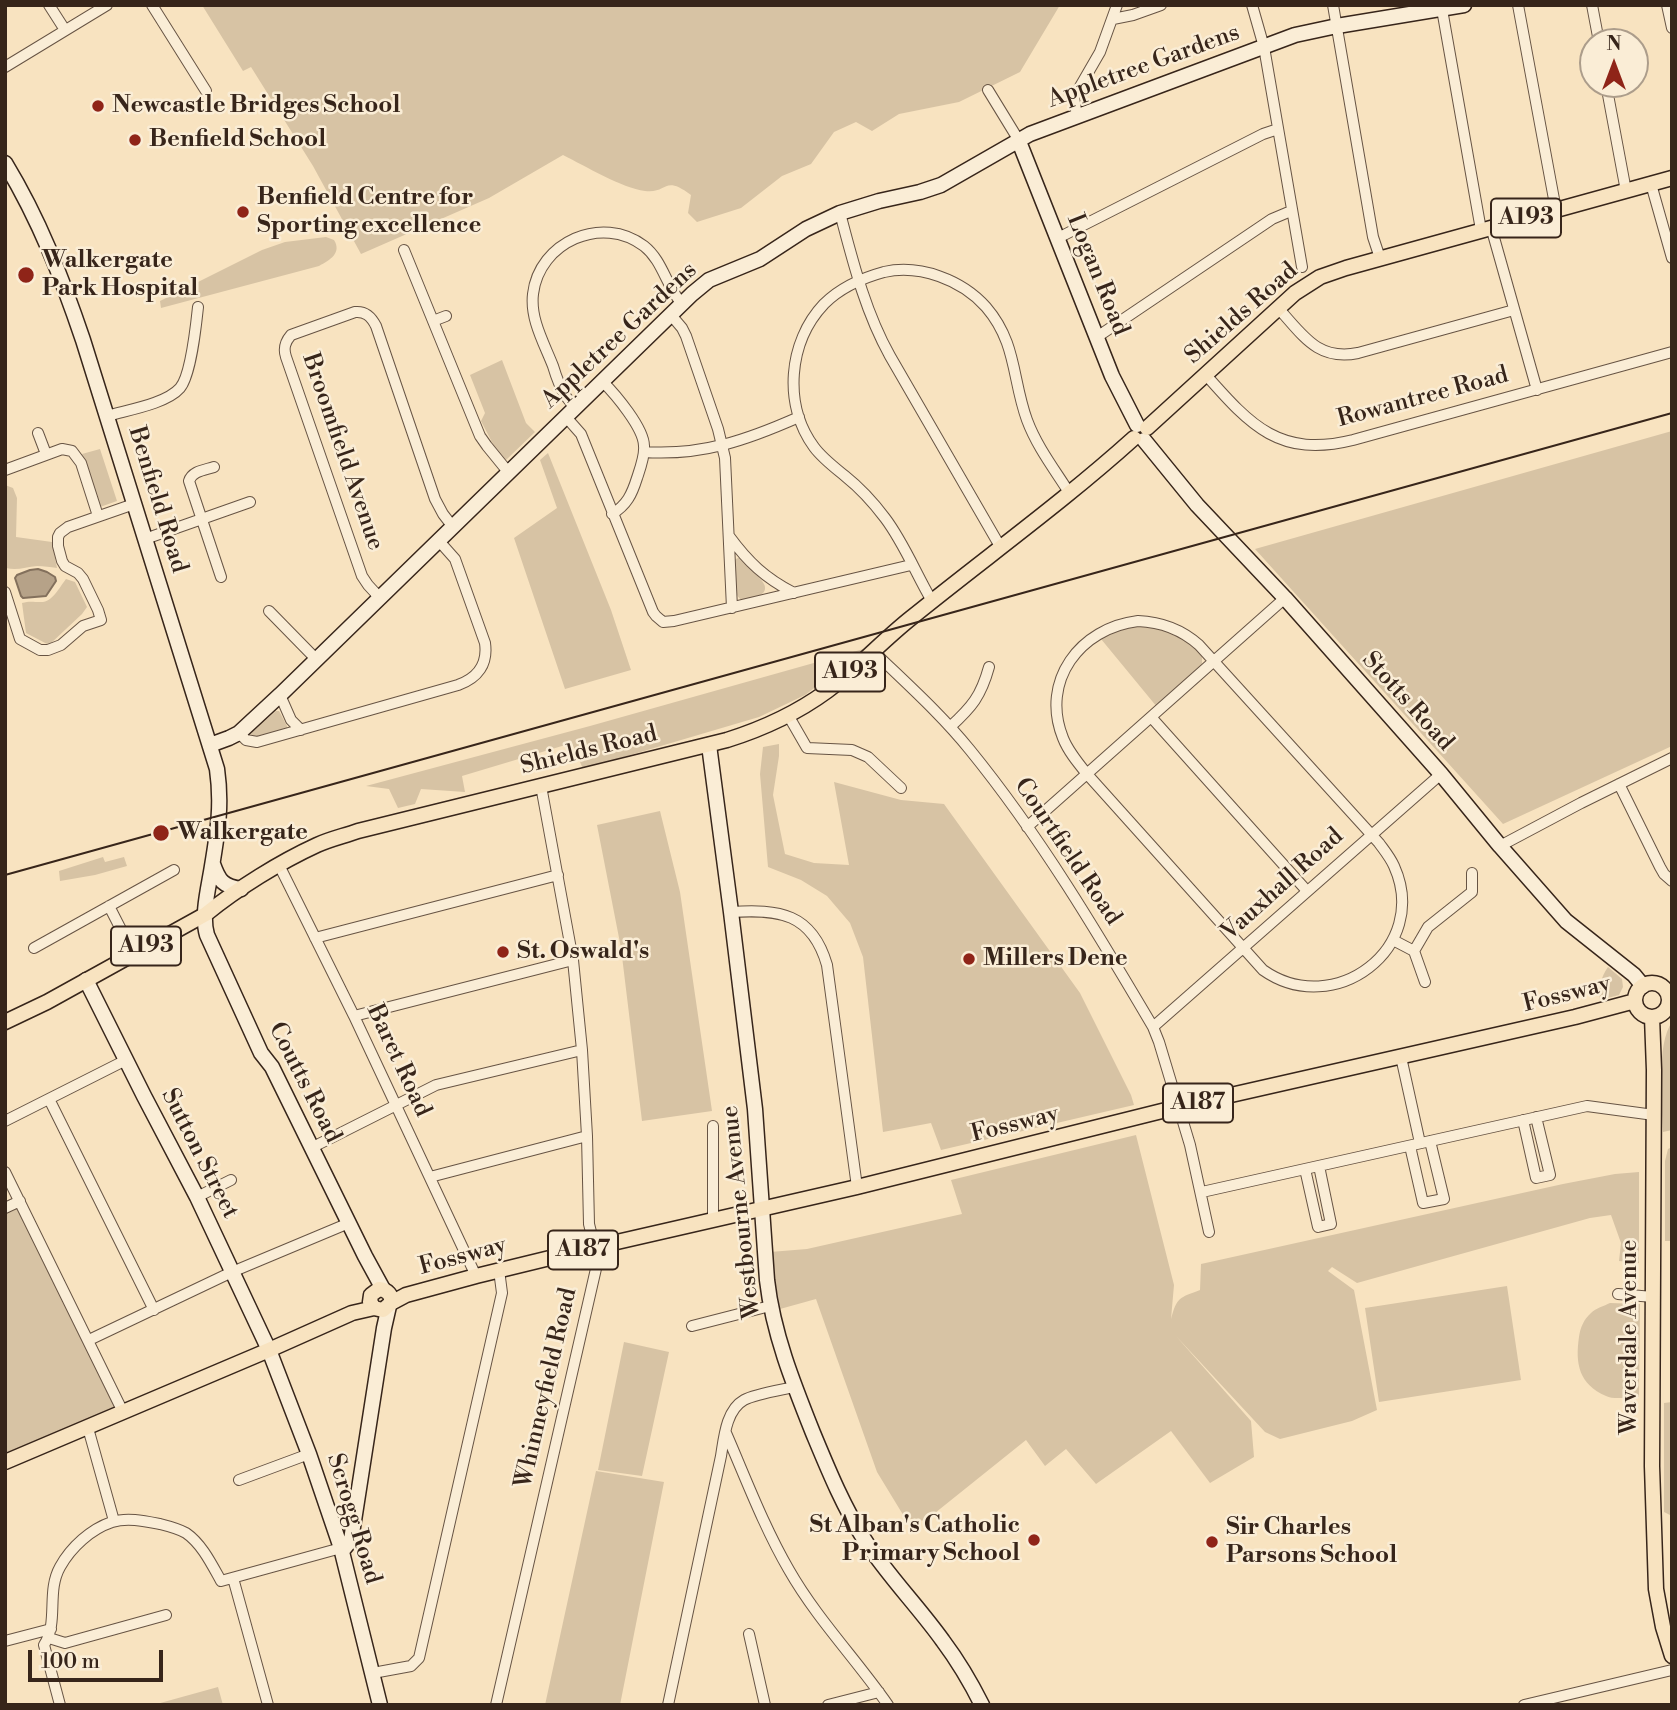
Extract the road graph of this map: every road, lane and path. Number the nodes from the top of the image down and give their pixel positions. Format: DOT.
graph roads {
  1 [pos="49,5"];
  2 [pos="107,5"];
  3 [pos="152,5"];
  4 [pos="1116,5"];
  5 [pos="1161,5"];
  6 [pos="1252,5"];
  7 [pos="1333,5"];
  8 [pos="1464,5"];
  9 [pos="1518,5"];
  10 [pos="1592,5"];
  11 [pos="1667,5"];
  12 [pos="1439,7"];
  13 [pos="1113,19"];
  14 [pos="1337,26"];
  15 [pos="1596,28"];
  16 [pos="1672,28"];
  17 [pos="65,30"];
  18 [pos="1264,47"];
  19 [pos="5,67"];
  20 [pos="988,90"];
  21 [pos="206,91"];
  22 [pos="1609,98"];
  23 [pos="1077,116"];
  24 [pos="1278,129"];
  25 [pos="1017,139"];
  26 [pos="5,163"];
  27 [pos="1672,178"];
  28 [pos="1651,184"];
  29 [pos="1626,191"];
  30 [pos="1556,210"];
  31 [pos="1291,211"];
  32 [pos="840,213"];
  33 [pos="1486,229"];
  34 [pos="1058,238"];
  35 [pos="404,250"];
  36 [pos="1380,257"];
  37 [pos="1672,258"];
  38 [pos="1302,267"];
  39 [pos="859,281"];
  40 [pos="682,304"];
  41 [pos="1278,308"];
  42 [pos="1514,310"];
  43 [pos="671,315"];
  44 [pos="446,316"];
  45 [pos="209,319"];
  46 [pos="433,321"];
  47 [pos="1097,337"];
  48 [pos="1672,352"];
  49 [pos="1206,374"];
  50 [pos="603,382"];
  51 [pos="1537,390"];
  52 [pos="571,413"];
  53 [pos="107,416"];
  54 [pos="799,417"];
  55 [pos="38,433"];
  56 [pos="1140,433"];
  57 [pos="723,446"];
  58 [pos="644,452"];
  59 [pos="46,454"];
  60 [pos="214,467"];
  61 [pos="5,470"];
  62 [pos="509,473"];
  63 [pos="1070,494"];
  64 [pos="250,502"];
  65 [pos="134,504"];
  66 [pos="612,514"];
  67 [pos="98,516"];
  68 [pos="201,520"];
  69 [pos="453,527"];
  70 [pos="728,535"];
  71 [pos="145,539"];
  72 [pos="439,541"];
  73 [pos="1000,548"];
  74 [pos="911,565"];
  75 [pos="221,577"];
  76 [pos="5,592"];
  77 [pos="794,593"];
  78 [pos="380,598"];
  79 [pos="1285,598"];
  80 [pos="932,601"];
  81 [pos="732,608"];
  82 [pos="269,611"];
  83 [pos="873,651"];
  84 [pos="316,660"];
  85 [pos="1214,660"];
  86 [pos="989,667"];
  87 [pos="281,695"];
  88 [pos="788,715"];
  89 [pos="1151,718"];
  90 [pos="950,727"];
  91 [pos="301,730"];
  92 [pos="239,733"];
  93 [pos="210,745"];
  94 [pos="709,745"];
  95 [pos="1672,758"];
  96 [pos="1087,774"];
  97 [pos="1441,774"];
  98 [pos="1619,785"];
  99 [pos="541,786"];
  100 [pos="901,788"];
  101 [pos="1027,827"];
  102 [pos="1371,835"];
  103 [pos="1500,846"];
  104 [pos="213,863"];
  105 [pos="279,865"];
  106 [pos="174,870"];
  107 [pos="1472,873"];
  108 [pos="558,875"];
  109 [pos="1672,881"];
  110 [pos="241,889"];
  111 [pos="1307,891"];
  112 [pos="109,906"];
  113 [pos="206,911"];
  114 [pos="731,912"];
  115 [pos="315,938"];
  116 [pos="1393,940"];
  117 [pos="34,948"];
  118 [pos="1242,949"];
  119 [pos="1414,951"];
  120 [pos="133,953"];
  121 [pos="573,960"];
  122 [pos="86,980"];
  123 [pos="1425,982"];
  124 [pos="1643,986"];
  125 [pos="1670,993"];
  126 [pos="1635,1001"];
  127 [pos="354,1016"];
  128 [pos="1652,1017"];
  129 [pos="5,1022"];
  130 [pos="1153,1027"];
  131 [pos="582,1050"];
  132 [pos="1401,1057"];
  133 [pos="127,1060"];
  134 [pos="49,1099"];
  135 [pos="395,1106"];
  136 [pos="1178,1107"];
  137 [pos="1654,1115"];
  138 [pos="1536,1117"];
  139 [pos="1523,1120"];
  140 [pos="5,1121"];
  141 [pos="713,1126"];
  142 [pos="587,1136"];
  143 [pos="1420,1144"];
  144 [pos="311,1148"];
  145 [pos="1319,1166"];
  146 [pos="1305,1169"];
  147 [pos="5,1172"];
  148 [pos="430,1177"];
  149 [pos="231,1180"];
  150 [pos="857,1187"];
  151 [pos="1202,1192"];
  152 [pos="197,1197"];
  153 [pos="20,1201"];
  154 [pos="5,1209"];
  155 [pos="762,1209"];
  156 [pos="713,1220"];
  157 [pos="349,1223"];
  158 [pos="1209,1232"];
  159 [pos="595,1247"];
  160 [pos="499,1270"];
  161 [pos="232,1272"];
  162 [pos="476,1276"];
  163 [pos="1618,1294"];
  164 [pos="1653,1297"];
  165 [pos="380,1300"];
  166 [pos="770,1306"];
  167 [pos="154,1310"];
  168 [pos="692,1326"];
  169 [pos="89,1340"];
  170 [pos="269,1350"];
  171 [pos="794,1387"];
  172 [pos="123,1412"];
  173 [pos="88,1428"];
  174 [pos="725,1431"];
  175 [pos="309,1454"];
  176 [pos="5,1462"];
  177 [pos="239,1480"];
  178 [pos="114,1521"];
  179 [pos="342,1549"];
  180 [pos="233,1578"];
  181 [pos="166,1615"];
  182 [pos="50,1633"];
  183 [pos="748,1634"];
  184 [pos="5,1641"];
  185 [pos="1672,1656"];
  186 [pos="1672,1670"];
  187 [pos="373,1673"];
  188 [pos="879,1692"];
  189 [pos="60,1705"];
  190 [pos="268,1705"];
  191 [pos="380,1705"];
  192 [pos="496,1705"];
  193 [pos="668,1705"];
  194 [pos="765,1705"];
  195 [pos="828,1705"];
  196 [pos="888,1705"];
  197 [pos="982,1705"];
  198 [pos="1524,1705"];
  1 -- 17 [label="street"];
  2 -- 17 [label="street"];
  3 -- 21 [label="street"];
  4 -- 13 [label="street"];
  5 -- 13 [label="street"];
  6 -- 18 [label="street"];
  7 -- 14 [label="street"];
  8 -- 12 [label="street, Appletree Gardens"];
  9 -- 30 [label="street"];
  10 -- 15 [label="street"];
  11 -- 16 [label="street"];
  12 -- 14 [label="street, Appletree Gardens"];
  12 -- 33 [label="street"];
  13 -- 23 [label="street"];
  14 -- 18 [label="street, Appletree Gardens"];
  14 -- 36 [label="street"];
  17 -- 19 [label="street"];
  18 -- 23 [label="street, Appletree Gardens"];
  18 -- 24 [label="street"];
  20 -- 25 [label="street"];
  22 -- 29 [label="street"];
  23 -- 25 [label="street, Appletree Gardens"];
  24 -- 31 [label="street"];
  24 -- 34 [label="street"];
  25 -- 32 [label="street, Appletree Gardens"];
  25 -- 34 [label="street, Logan Road"];
  26 -- 53 [label="street, Benfield Road"];
  27 -- 28 [label="main road, A193"];
  28 -- 29 [label="main road, A193"];
  28 -- 37 [label="street"];
  29 -- 30 [label="main road, A193"];
  30 -- 33 [label="main road, A193"];
  31 -- 38 [label="street"];
  31 -- 47 [label="street"];
  32 -- 39 [label="street"];
  32 -- 40 [label="street, Appletree Gardens"];
  33 -- 36 [label="main road, A193"];
  33 -- 42 [label="street"];
  34 -- 47 [label="street, Logan Road"];
  35 -- 46 [label="street"];
  36 -- 41 [label="main road, Shields Road / A193"];
  39 -- 54 [label="street"];
  39 -- 63 [label="street"];
  39 -- 73 [label="street"];
  40 -- 43 [label="street, Appletree Gardens"];
  40 -- 52 [label="street"];
  41 -- 42 [label="street"];
  41 -- 49 [label="main road, Shields Road / A193"];
  42 -- 51 [label="street"];
  43 -- 50 [label="street, Appletree Gardens"];
  43 -- 57 [label="street"];
  44 -- 46 [label="street"];
  45 -- 53 [label="street"];
  46 -- 62 [label="street"];
  47 -- 56 [label="street, Logan Road"];
  48 -- 51 [label="street, Rowantree Road"];
  49 -- 51 [label="street, Rowantree Road"];
  49 -- 56 [label="main road, Shields Road / A193"];
  50 -- 52 [label="street, Appletree Gardens"];
  50 -- 58 [label="street"];
  52 -- 62 [label="street, Appletree Gardens"];
  52 -- 66 [label="street"];
  53 -- 65 [label="street, Benfield Road"];
  54 -- 57 [label="street"];
  54 -- 74 [label="street"];
  55 -- 59 [label="street"];
  56 -- 63 [label="main road, Shields Road / A193"];
  56 -- 79 [label="street, Stotts Road"];
  57 -- 58 [label="street"];
  57 -- 70 [label="street"];
  58 -- 66 [label="street"];
  59 -- 61 [label="street"];
  59 -- 67 [label="street"];
  60 -- 68 [label="street"];
  62 -- 69 [label="street, Appletree Gardens"];
  63 -- 73 [label="main road, Shields Road / A193"];
  64 -- 68 [label="street"];
  65 -- 67 [label="street"];
  65 -- 71 [label="street, Benfield Road"];
  66 -- 81 [label="street"];
  67 -- 76 [label="street"];
  68 -- 71 [label="street"];
  68 -- 75 [label="street"];
  69 -- 72 [label="street, Appletree Gardens"];
  69 -- 78 [label="street, Broomfield Avenue"];
  70 -- 77 [label="street"];
  70 -- 81 [label="street"];
  71 -- 93 [label="street, Benfield Road"];
  72 -- 78 [label="street, Appletree Gardens"];
  72 -- 91 [label="street"];
  73 -- 80 [label="main road, Shields Road / A193"];
  74 -- 77 [label="street"];
  74 -- 80 [label="street"];
  77 -- 81 [label="street"];
  78 -- 84 [label="street, Appletree Gardens"];
  79 -- 85 [label="street"];
  79 -- 97 [label="street, Stotts Road"];
  80 -- 83 [label="main road, Shields Road / A193"];
  82 -- 84 [label="street"];
  83 -- 88 [label="main road, Shields Road / A193"];
  83 -- 90 [label="street, Courtfield Road"];
  84 -- 87 [label="street, Appletree Gardens"];
  85 -- 89 [label="street"];
  85 -- 96 [label="street"];
  85 -- 102 [label="street"];
  86 -- 90 [label="street"];
  87 -- 91 [label="street"];
  87 -- 92 [label="street, Appletree Gardens"];
  88 -- 94 [label="main road, Shields Road / A193"];
  88 -- 100 [label="street"];
  89 -- 96 [label="street"];
  89 -- 111 [label="street"];
  90 -- 101 [label="street, Courtfield Road"];
  91 -- 92 [label="street"];
  92 -- 93 [label="street, Appletree Gardens"];
  93 -- 104 [label="street, Benfield Road"];
  94 -- 99 [label="main road, Shields Road / A193"];
  94 -- 114 [label="street, Westbourne Avenue"];
  95 -- 98 [label="street"];
  96 -- 101 [label="street"];
  96 -- 118 [label="street"];
  97 -- 102 [label="street, Vauxhall Road"];
  97 -- 103 [label="street, Stotts Road"];
  98 -- 103 [label="street"];
  98 -- 109 [label="street"];
  99 -- 105 [label="main road, Shields Road / A193"];
  99 -- 108 [label="street, Whinneyfield Road"];
  101 -- 130 [label="street, Courtfield Road"];
  102 -- 111 [label="street, Vauxhall Road"];
  102 -- 116 [label="street"];
  103 -- 124 [label="street, Stotts Road"];
  104 -- 110 [label="street"];
  104 -- 113 [label="street, Benfield Road"];
  105 -- 110 [label="main road, Shields Road / A193"];
  105 -- 115 [label="street, Baret Road"];
  106 -- 112 [label="street"];
  107 -- 119 [label="street"];
  108 -- 115 [label="street"];
  108 -- 121 [label="street, Whinneyfield Road"];
  110 -- 113 [label="main road, Shields Road / A193"];
  111 -- 118 [label="street, Vauxhall Road"];
  112 -- 117 [label="street"];
  112 -- 120 [label="street"];
  113 -- 120 [label="main road, Shields Road / A193"];
  113 -- 144 [label="street, Coutts Road"];
  114 -- 150 [label="street"];
  114 -- 155 [label="street, Westbourne Avenue"];
  115 -- 127 [label="street, Baret Road"];
  116 -- 118 [label="street"];
  116 -- 119 [label="street"];
  118 -- 130 [label="street, Vauxhall Road"];
  119 -- 123 [label="street"];
  120 -- 122 [label="main road, Shields Road / A193"];
  121 -- 127 [label="street"];
  121 -- 131 [label="street, Whinneyfield Road"];
  122 -- 129 [label="main road, Shields Road / A193"];
  122 -- 133 [label="street, Sutton Street"];
  124 -- 125 [label="main road, Fossway"];
  124 -- 126 [label="main road, Fossway"];
  125 -- 128 [label="main road, Fossway"];
  126 -- 128 [label="main road, Fossway"];
  126 -- 132 [label="main road, Fossway / A187"];
  127 -- 135 [label="street, Baret Road"];
  128 -- 137 [label="main road, Waverdale Avenue"];
  130 -- 136 [label="street, Courtfield Road"];
  131 -- 135 [label="street"];
  131 -- 142 [label="street, Whinneyfield Road"];
  132 -- 136 [label="main road, Fossway / A187"];
  132 -- 143 [label="street"];
  133 -- 134 [label="street"];
  133 -- 152 [label="street, Sutton Street"];
  134 -- 140 [label="street"];
  134 -- 167 [label="street"];
  135 -- 144 [label="street"];
  135 -- 148 [label="street, Baret Road"];
  136 -- 150 [label="main road, Fossway / A187"];
  136 -- 151 [label="street, Courtfield Road"];
  137 -- 138 [label="street"];
  137 -- 164 [label="main road, Waverdale Avenue"];
  138 -- 139 [label="street"];
  138 -- 139 [label="street"];
  139 -- 143 [label="street"];
  141 -- 156 [label="street"];
  142 -- 148 [label="street"];
  142 -- 159 [label="street, Whinneyfield Road"];
  143 -- 143 [label="street"];
  143 -- 145 [label="street"];
  144 -- 157 [label="street, Coutts Road"];
  145 -- 146 [label="street"];
  145 -- 146 [label="street"];
  146 -- 151 [label="street"];
  147 -- 153 [label="street"];
  148 -- 162 [label="street, Baret Road"];
  149 -- 152 [label="street"];
  150 -- 155 [label="main road, Fossway / A187"];
  151 -- 158 [label="street, Courtfield Road"];
  152 -- 161 [label="street, Sutton Street"];
  153 -- 154 [label="street"];
  153 -- 169 [label="street"];
  155 -- 156 [label="main road, Fossway / A187"];
  155 -- 166 [label="street, Westbourne Avenue"];
  156 -- 159 [label="main road, Fossway / A187"];
  157 -- 161 [label="street"];
  157 -- 165 [label="street, Coutts Road"];
  159 -- 160 [label="main road, Fossway / A187"];
  159 -- 192 [label="street, Whinneyfield Road"];
  160 -- 162 [label="main road, Fossway / A187"];
  160 -- 187 [label="street"];
  161 -- 167 [label="street"];
  161 -- 170 [label="street, Sutton Street"];
  162 -- 165 [label="main road, Fossway / A187"];
  163 -- 164 [label="street"];
  164 -- 185 [label="main road, Waverdale Avenue"];
  165 -- 170 [label="main road, Fossway / A187"];
  165 -- 179 [label="street"];
  166 -- 168 [label="street"];
  166 -- 171 [label="street, Westbourne Avenue"];
  167 -- 169 [label="street"];
  169 -- 172 [label="street"];
  170 -- 172 [label="main road, Fossway / A187"];
  170 -- 175 [label="street, Scrogg Road"];
  171 -- 174 [label="street"];
  171 -- 197 [label="street, Westbourne Avenue"];
  172 -- 173 [label="main road, Fossway / A187"];
  173 -- 176 [label="main road, Fossway / A187"];
  173 -- 178 [label="street"];
  174 -- 188 [label="street"];
  174 -- 193 [label="street"];
  175 -- 177 [label="street"];
  175 -- 179 [label="street, Scrogg Road"];
  178 -- 180 [label="street"];
  178 -- 182 [label="street"];
  179 -- 180 [label="street"];
  179 -- 187 [label="street, Scrogg Road"];
  180 -- 190 [label="street"];
  181 -- 182 [label="street"];
  182 -- 184 [label="street"];
  182 -- 189 [label="street"];
  183 -- 194 [label="street"];
  186 -- 198 [label="street"];
  187 -- 191 [label="street, Scrogg Road"];
  188 -- 195 [label="street"];
  188 -- 196 [label="street"];
}
